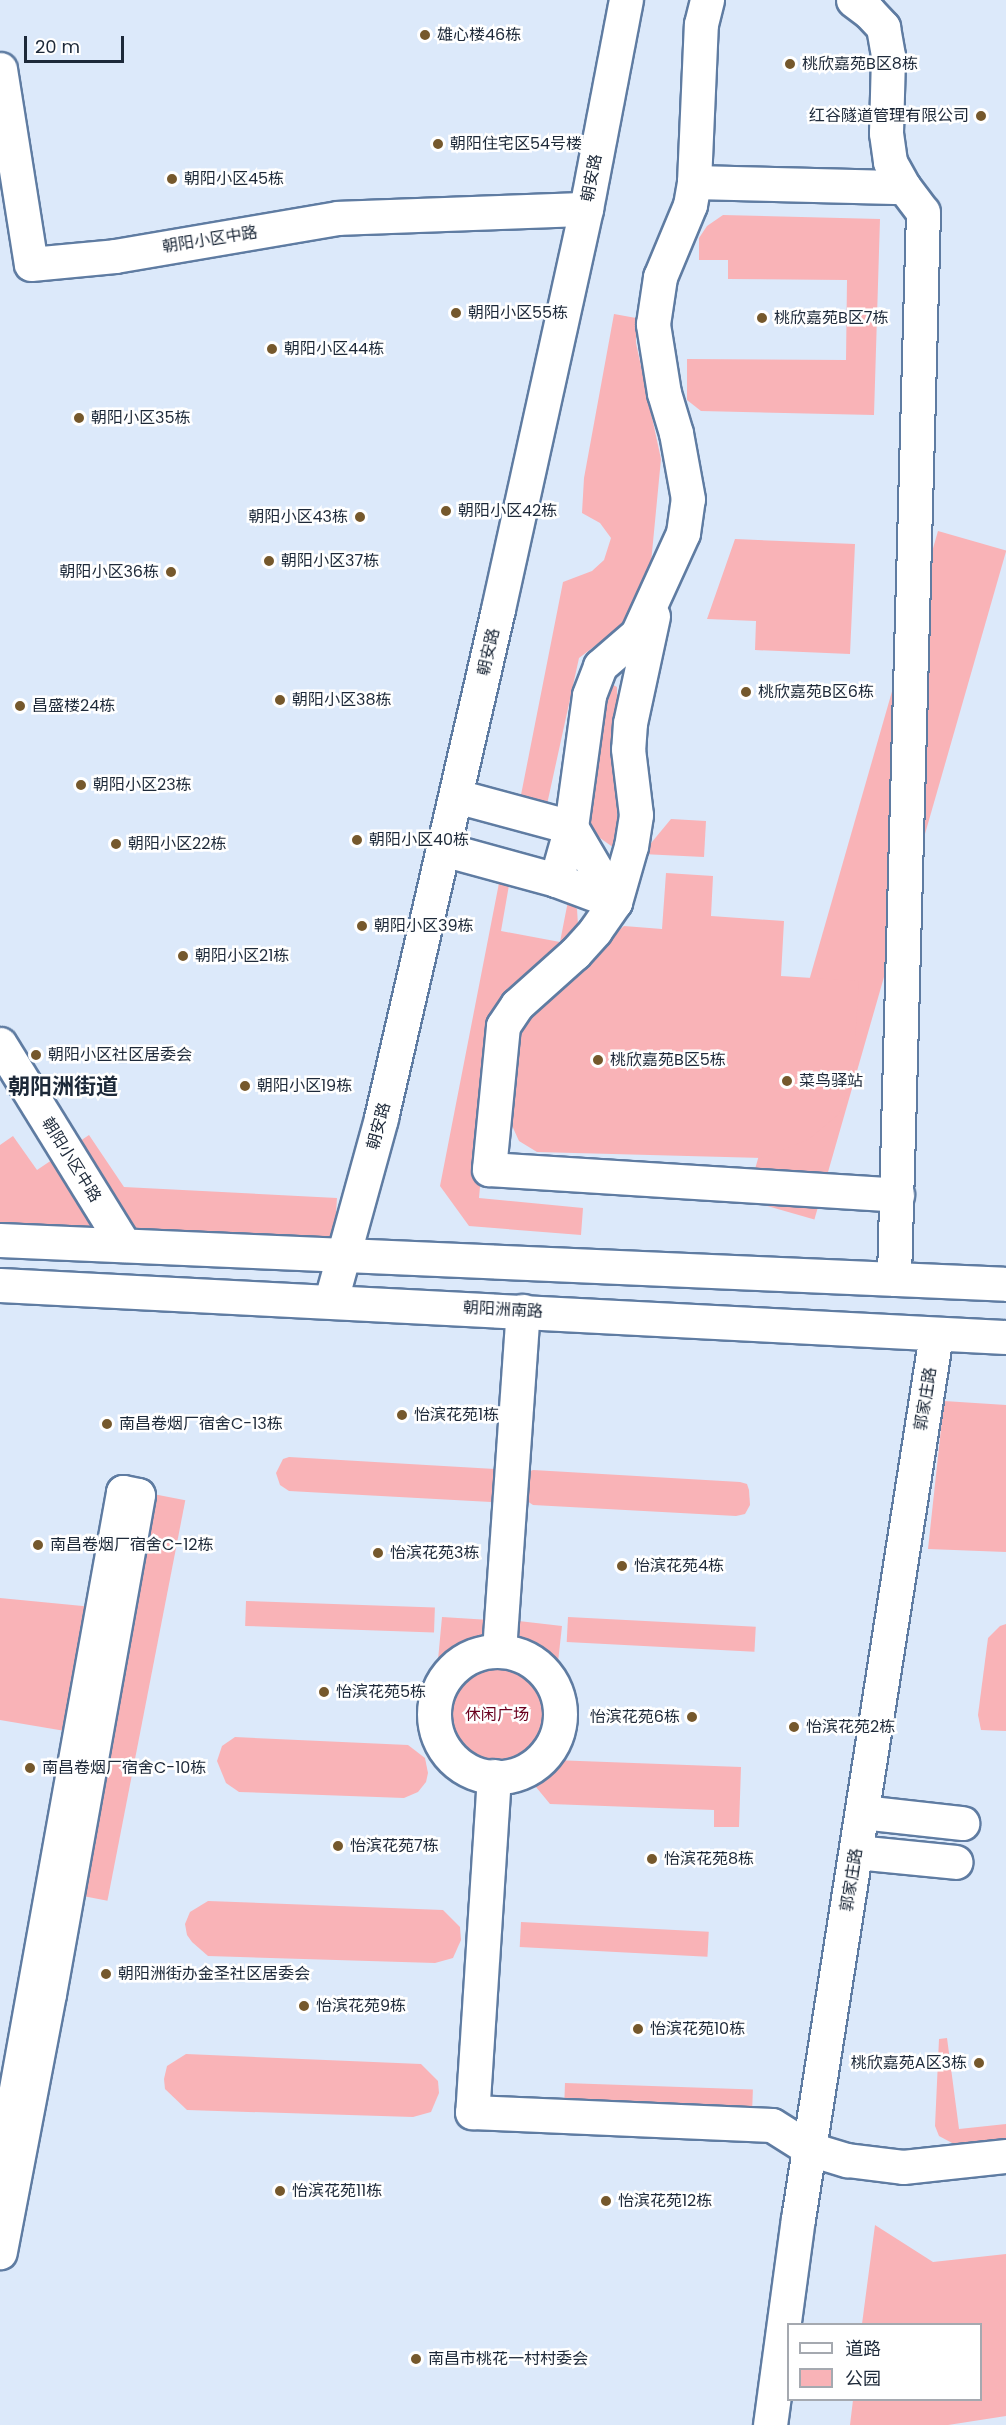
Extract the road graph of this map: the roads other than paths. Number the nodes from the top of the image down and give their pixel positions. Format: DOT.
graph roads {
  1 [pos="626,0"];
  2 [pos="707,0"];
  3 [pos="853,0"];
  4 [pos="0,69"];
  5 [pos="694,182"];
  6 [pos="904,187"];
  7 [pos="586,209"];
  8 [pos="661,583"];
  9 [pos="456,796"];
  10 [pos="571,828"];
  11 [pos="443,849"];
  12 [pos="556,880"];
  13 [pos="615,902"];
  14 [pos="0,1044"];
  15 [pos="897,1195"];
  16 [pos="0,1240"];
  17 [pos="124,1245"];
  18 [pos="343,1255"];
  19 [pos="894,1279"];
  20 [pos="1006,1284"];
  21 [pos="0,1285"];
  22 [pos="330,1300"];
  23 [pos="523,1311"];
  24 [pos="936,1335"];
  25 [pos="1006,1337"];
  26 [pos="499,1651"];
  27 [pos="494,1776"];
  28 [pos="862,1812"];
  29 [pos="962,1823"];
  30 [pos="856,1852"];
  31 [pos="956,1862"];
  32 [pos="810,2148"];
  33 [pos="1006,2156"];
  34 [pos="0,2178"];
  35 [pos="0,2252"];
  36 [pos="770,2425"];
  1 -- 7 [label="street, 朝安路"];
  2 -- 5 [label="street"];
  3 -- 6 [label="street"];
  4 -- 7 [label="street, 朝阳小区中路"];
  5 -- 6 [label="street"];
  5 -- 8 [label="street"];
  6 -- 15 [label="street"];
  7 -- 9 [label="street, 朝安路"];
  8 -- 10 [label="street"];
  8 -- 13 [label="street"];
  9 -- 10 [label="street"];
  9 -- 11 [label="street, 朝安路"];
  10 -- 12 [label="street"];
  10 -- 13 [label="street"];
  11 -- 12 [label="street"];
  11 -- 18 [label="street, 朝安路"];
  12 -- 13 [label="street"];
  13 -- 15 [label="street"];
  14 -- 17 [label="street, 朝阳小区中路"];
  15 -- 19 [label="street"];
  16 -- 17 [label="street"];
  17 -- 18 [label="street"];
  18 -- 19 [label="street"];
  18 -- 22 [label="street, 朝安路"];
  19 -- 20 [label="street"];
  21 -- 22 [label="street, 朝阳洲南路"];
  22 -- 23 [label="street, 朝阳洲南路"];
  23 -- 24 [label="street, 朝阳洲南路"];
  23 -- 26 [label="street"];
  24 -- 25 [label="street, 朝阳洲南路"];
  24 -- 28 [label="street, 郭家庄路"];
  26 -- 27 [label="street"];
  26 -- 27 [label="street"];
  27 -- 32 [label="street"];
  28 -- 29 [label="street"];
  28 -- 30 [label="street, 郭家庄路"];
  30 -- 31 [label="street"];
  30 -- 32 [label="street, 郭家庄路"];
  32 -- 33 [label="street"];
  32 -- 36 [label="street, 郭家庄路"];
  34 -- 35 [label="street"];
}
